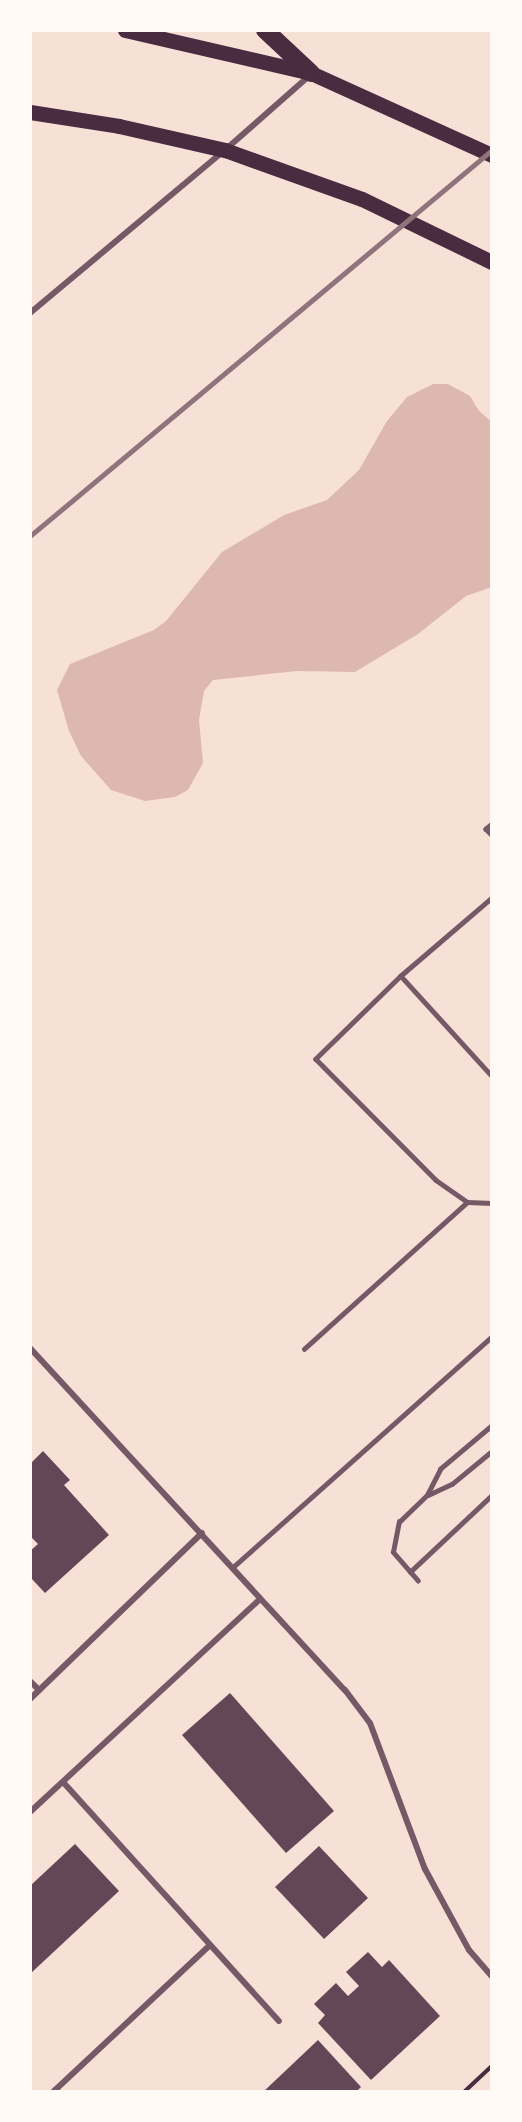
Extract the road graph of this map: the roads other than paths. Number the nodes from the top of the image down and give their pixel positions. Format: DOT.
graph roads {
  1 [pos="124,30"];
  2 [pos="265,30"];
  3 [pos="311,73"];
  4 [pos="30,112"];
  5 [pos="225,150"];
  6 [pos="492,155"];
  7 [pos="492,262"];
  8 [pos="30,313"];
  9 [pos="492,824"];
  10 [pos="492,835"];
  11 [pos="492,898"];
  12 [pos="401,976"];
  13 [pos="492,1076"];
  14 [pos="467,1202"];
  15 [pos="492,1203"];
  16 [pos="492,1336"];
  17 [pos="30,1348"];
  18 [pos="304,1349"];
  19 [pos="492,1425"];
  20 [pos="492,1451"];
  21 [pos="427,1495"];
  22 [pos="492,1495"];
  23 [pos="202,1533"];
  24 [pos="232,1568"];
  25 [pos="410,1572"];
  26 [pos="418,1581"];
  27 [pos="260,1599"];
  28 [pos="30,1681"];
  29 [pos="39,1690"];
  30 [pos="30,1699"];
  31 [pos="63,1782"];
  32 [pos="30,1812"];
  33 [pos="209,1946"];
  34 [pos="492,1976"];
  35 [pos="279,2021"];
  36 [pos="53,2092"];
  1 -- 3 [label="main road"];
  2 -- 3 [label="highway"];
  3 -- 5 [label="street"];
  3 -- 6 [label="main road"];
  4 -- 5 [label="main road"];
  5 -- 7 [label="main road"];
  5 -- 8 [label="street"];
  9 -- 10 [label="lane"];
  11 -- 12 [label="lane"];
  12 -- 13 [label="lane"];
  12 -- 14 [label="lane"];
  14 -- 15 [label="lane"];
  14 -- 18 [label="lane"];
  16 -- 24 [label="lane"];
  17 -- 23 [label="street"];
  19 -- 21 [label="lane"];
  20 -- 21 [label="lane"];
  21 -- 25 [label="lane"];
  22 -- 25 [label="lane"];
  23 -- 24 [label="street"];
  23 -- 29 [label="street"];
  24 -- 27 [label="street"];
  25 -- 26 [label="lane"];
  27 -- 31 [label="street"];
  27 -- 34 [label="street"];
  28 -- 29 [label="street"];
  29 -- 30 [label="street"];
  31 -- 32 [label="street"];
  31 -- 33 [label="street"];
  33 -- 35 [label="street"];
  33 -- 36 [label="street"];
}
